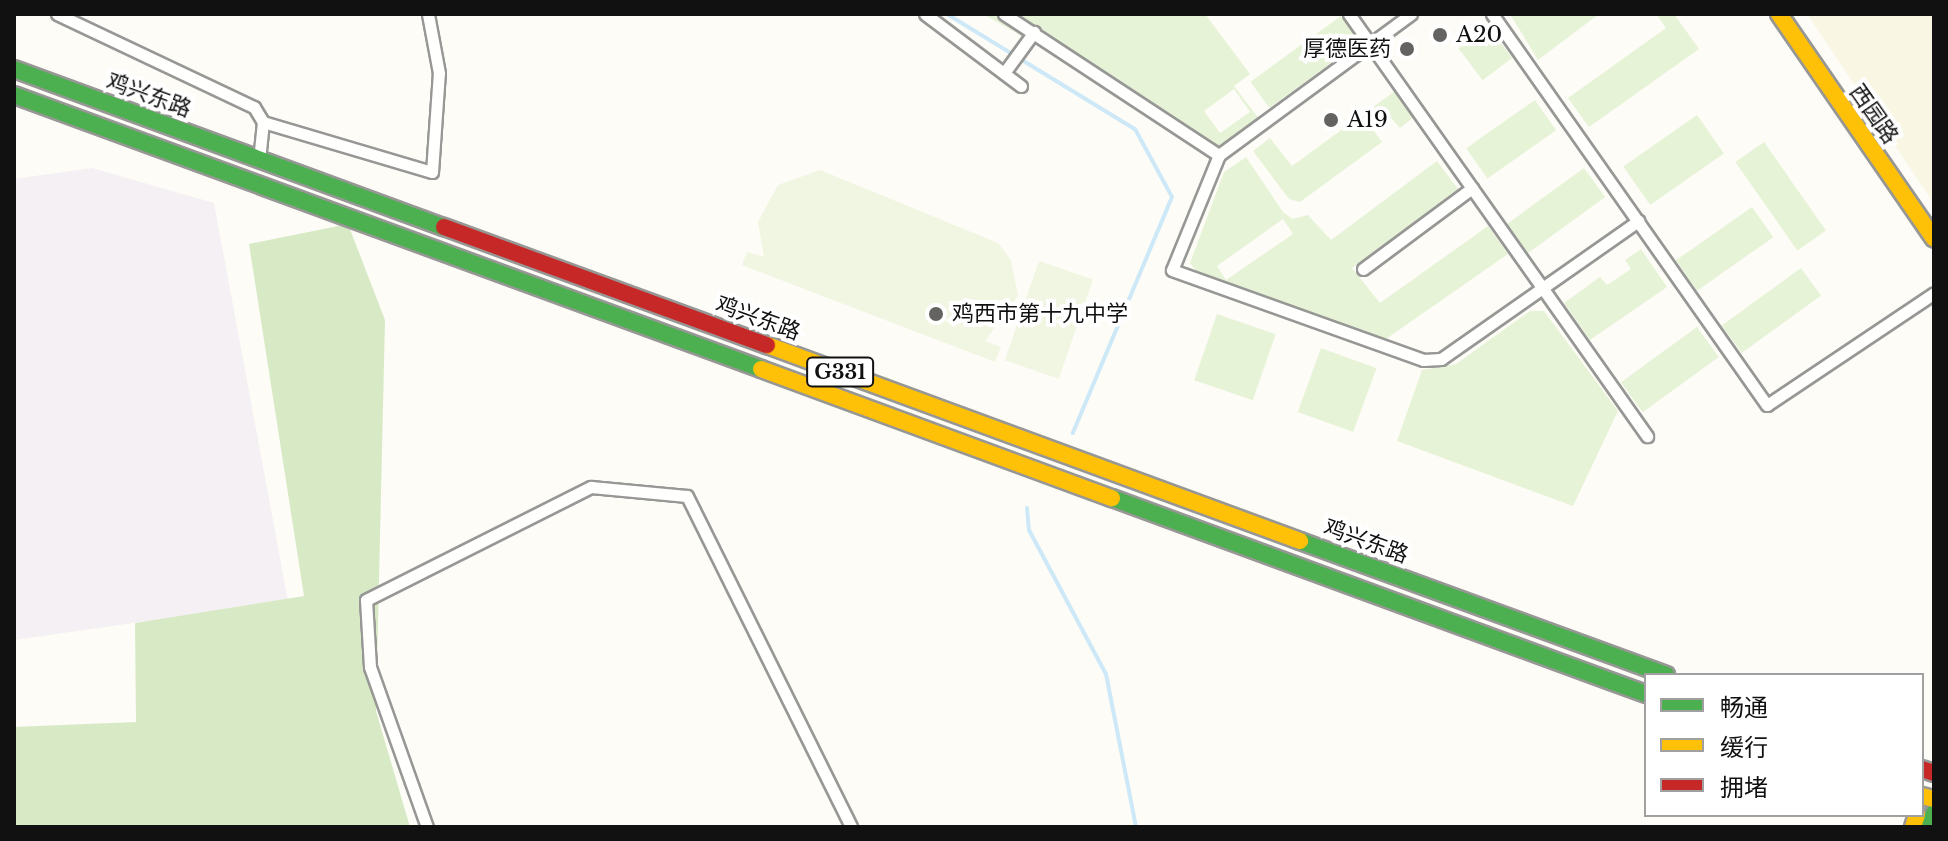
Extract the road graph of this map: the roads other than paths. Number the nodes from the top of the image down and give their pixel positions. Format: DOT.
graph roads {
  1 [pos="57,14"];
  2 [pos="428,14"];
  3 [pos="925,14"];
  4 [pos="1004,14"];
  5 [pos="1349,14"];
  6 [pos="1411,14"];
  7 [pos="1492,14"];
  8 [pos="1779,14"];
  9 [pos="1034,32"];
  10 [pos="1371,44"];
  11 [pos="14,69"];
  12 [pos="1004,73"];
  13 [pos="1021,86"];
  14 [pos="14,95"];
  15 [pos="263,122"];
  16 [pos="1219,155"];
  17 [pos="259,158"];
  18 [pos="1472,188"];
  19 [pos="1638,221"];
  20 [pos="1934,239"];
  21 [pos="1363,269"];
  22 [pos="1543,289"];
  23 [pos="1934,293"];
  24 [pos="1647,436"];
  25 [pos="1661,673"];
  26 [pos="1644,693"];
  27 [pos="1934,772"];
  28 [pos="1926,799"];
  29 [pos="1934,813"];
  30 [pos="427,827"];
  31 [pos="851,827"];
  32 [pos="1929,827"];
  1 -- 15 [label="street"];
  2 -- 15 [label="street"];
  3 -- 12 [label="street"];
  4 -- 9 [label="street"];
  5 -- 10 [label="street"];
  6 -- 10 [label="street"];
  7 -- 19 [label="street"];
  8 -- 20 [label="main road, 西园路"];
  9 -- 12 [label="street"];
  9 -- 16 [label="street"];
  10 -- 16 [label="street"];
  10 -- 18 [label="street"];
  11 -- 17 [label="main road, 鸡兴东路 / G331"];
  12 -- 13 [label="street"];
  14 -- 26 [label="main road, G331"];
  15 -- 17 [label="street"];
  16 -- 22 [label="street"];
  17 -- 25 [label="main road, 鸡兴东路 / G331"];
  18 -- 21 [label="street"];
  18 -- 22 [label="street"];
  19 -- 22 [label="street"];
  19 -- 23 [label="street"];
  22 -- 24 [label="street"];
  27 -- 28 [label="main road"];
  29 -- 32 [label="main road"];
  30 -- 31 [label="street"];
}
